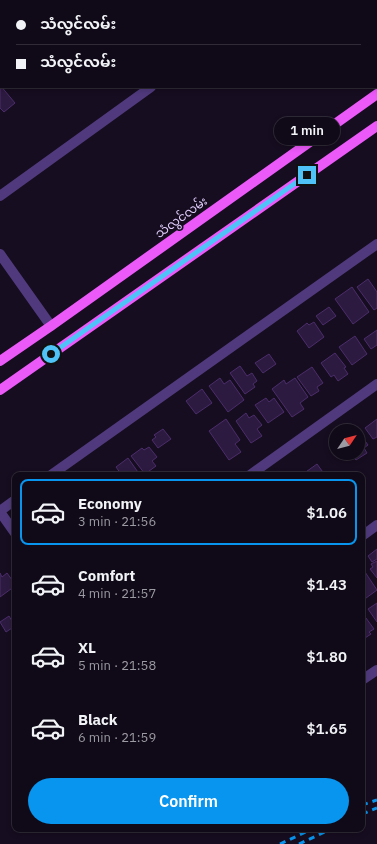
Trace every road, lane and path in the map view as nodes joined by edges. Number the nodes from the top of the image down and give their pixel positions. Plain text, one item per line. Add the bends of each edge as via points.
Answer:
1 (150, 88) edge
2 (377, 94) edge
3 (377, 126) edge
4 (0, 196) edge
5 (377, 244) edge
6 (0, 254) edge
7 (51, 326) junction
8 (0, 361) edge
9 (377, 384) edge
10 (0, 390) edge
11 (55, 472) edge
12 (254, 472) edge
13 (12, 502) edge
14 (0, 512) edge
15 (377, 525) edge
16 (12, 529) edge
17 (365, 534) edge
18 (377, 670) edge
19 (365, 678) edge

1 - 4 street
2 - 7 main road, သံလွင်လမ်း
3 - 10 main road
5 - 11 street
6 - 7 street
7 - 8 main road, သံလွင်လမ်း
9 - 12 street
13 - 14 street
14 - 16 street
15 - 17 street
18 - 19 street

